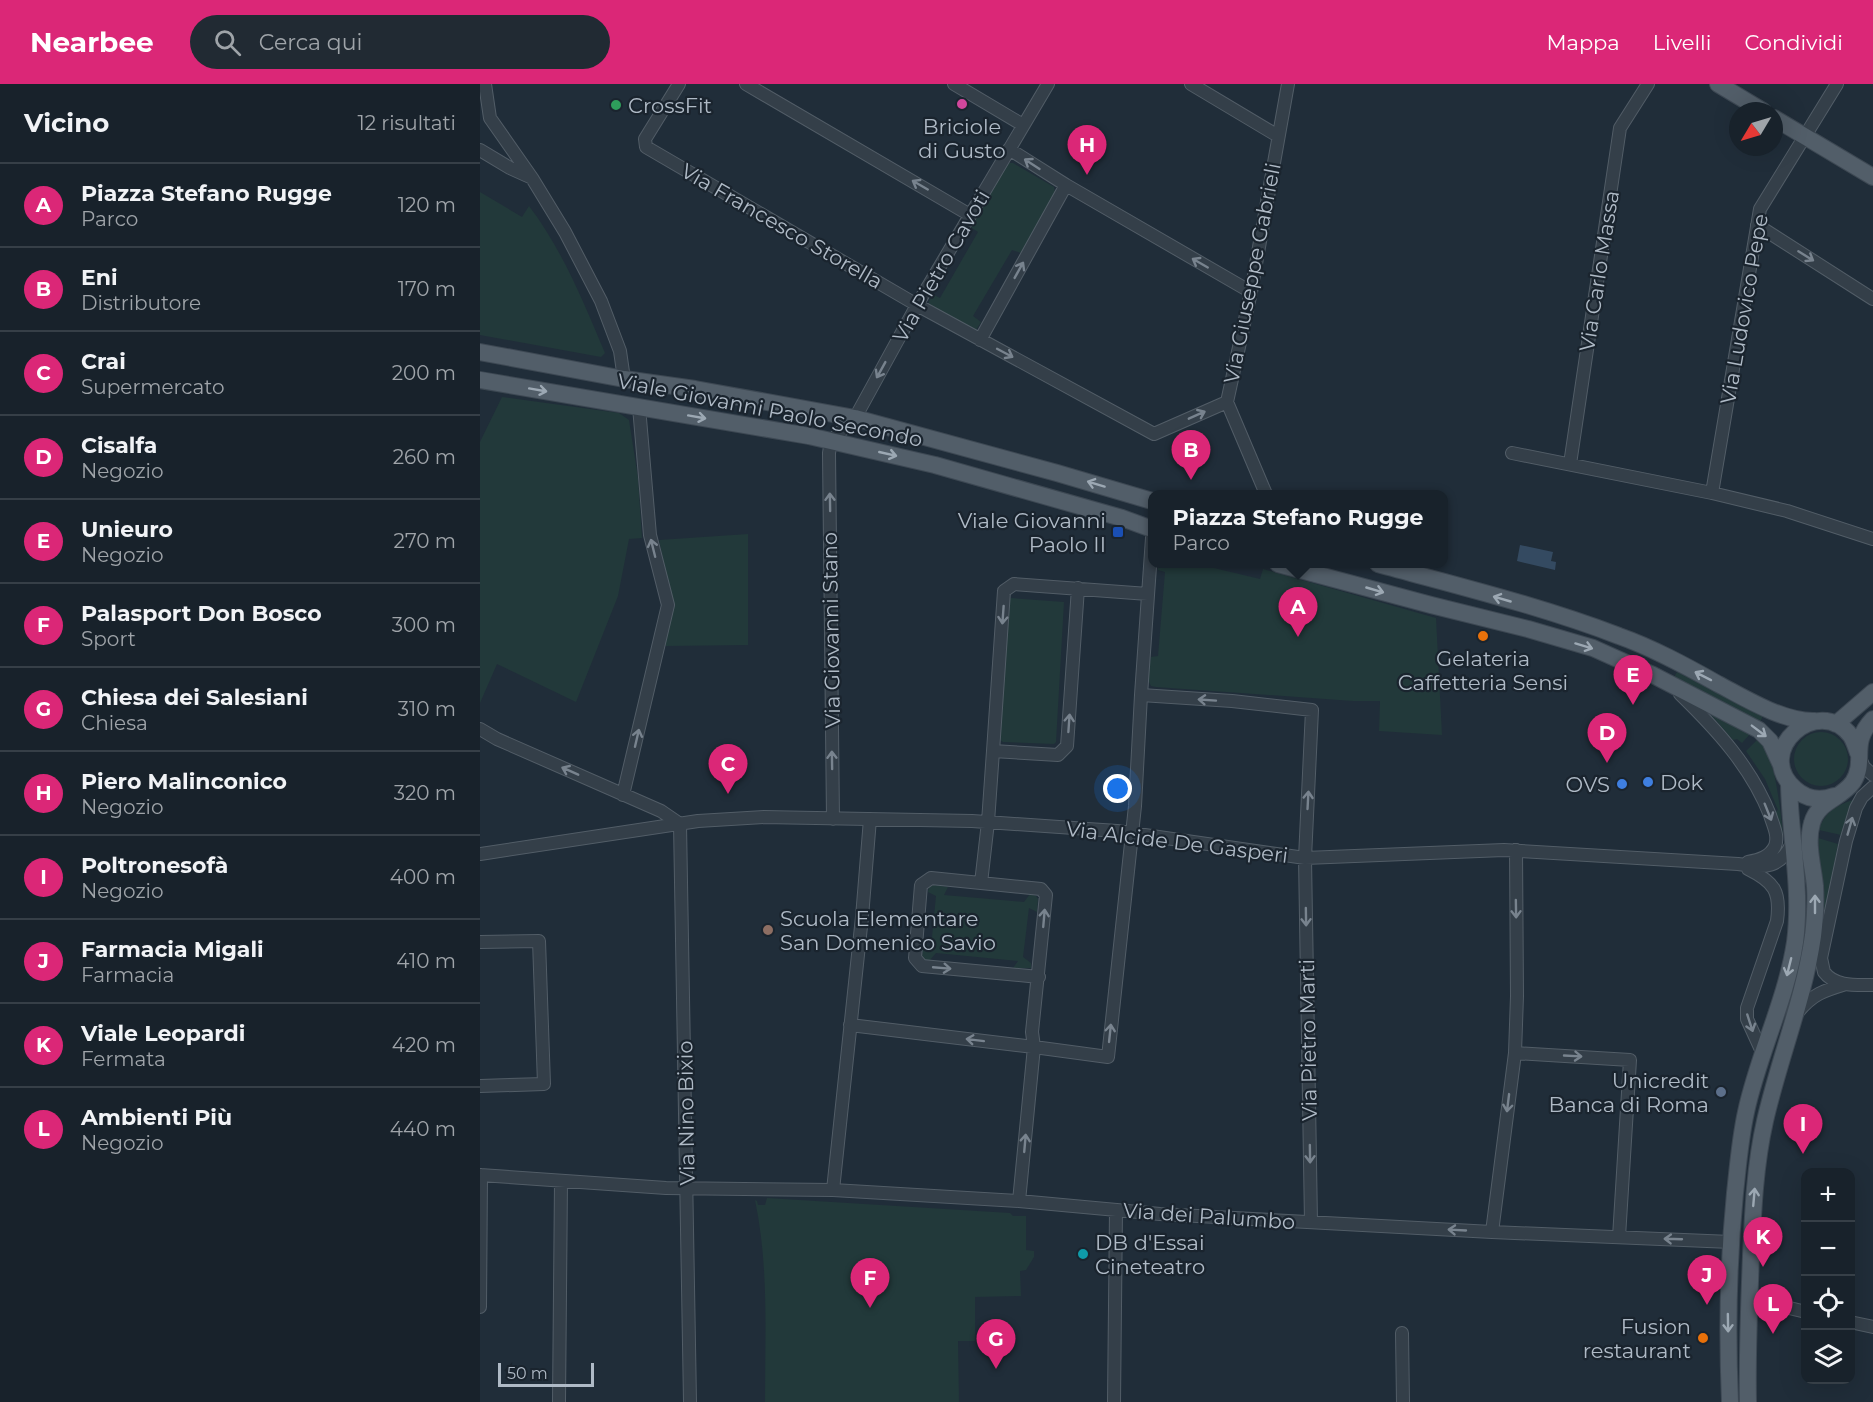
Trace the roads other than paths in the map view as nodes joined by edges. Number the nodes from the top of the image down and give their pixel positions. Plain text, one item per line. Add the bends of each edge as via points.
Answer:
1 (485, 84) edge
2 (679, 84) edge
3 (746, 84) edge
4 (954, 84) edge
5 (1048, 84) edge
6 (1191, 84) edge
7 (1288, 84) edge
8 (1648, 84) edge
9 (1718, 84) edge
10 (1837, 84) edge
11 (1748, 102) edge
12 (1783, 123) edge
13 (1023, 124) junction
14 (1278, 136) junction
15 (1805, 136) junction
16 (1009, 149) junction
17 (480, 150) edge
18 (1873, 177) edge
19 (532, 178) junction
20 (1066, 185) junction
21 (970, 215) junction
22 (1756, 225) junction
23 (1251, 292) junction
24 (1873, 299) edge
25 (917, 305) junction
26 (980, 340) junction
27 (480, 352) edge
28 (624, 379) junction
29 (480, 380) edge
30 (1227, 402) junction
31 (639, 407) junction
32 (855, 418) junction
33 (831, 441) junction
34 (1512, 453) dead end
35 (1570, 464) junction
36 (1264, 490) edge
37 (1712, 493) junction
38 (1148, 500) edge
39 (1148, 528) edge
40 (1873, 538) edge
41 (1150, 568) edge
42 (1293, 568) edge
43 (1392, 568) edge
44 (1078, 588) junction
45 (1148, 594) junction
46 (1528, 606) junction
47 (1521, 627) junction
48 (1670, 684) junction
49 (1873, 692) edge
50 (1141, 694) junction
51 (1873, 719) edge
52 (1815, 721) junction
53 (1836, 724) junction
54 (480, 729) edge
55 (993, 751) junction
56 (1859, 754) junction
57 (1781, 765) junction
58 (1873, 775) edge
59 (1789, 784) junction
60 (1873, 787) edge
61 (623, 795) junction
62 (1839, 795) junction
63 (833, 819) junction
64 (870, 819) junction
65 (988, 822) junction
66 (680, 824) junction
67 (1132, 833) junction
68 (1794, 840) junction
69 (1516, 850) junction
70 (480, 854) edge
71 (1305, 858) junction
72 (1738, 864) junction
73 (981, 883) junction
74 (480, 942) edge
75 (1039, 977) junction
76 (1846, 984) junction
77 (1873, 985) edge
78 (1793, 1018) junction
79 (850, 1025) junction
80 (1034, 1047) junction
81 (1515, 1053) junction
82 (1764, 1054) junction
83 (480, 1086) edge
84 (481, 1175) edge
85 (561, 1181) junction
86 (687, 1188) junction
87 (833, 1190) junction
88 (1019, 1201) junction
89 (1116, 1210) junction
90 (1311, 1222) junction
91 (1492, 1232) junction
92 (1619, 1237) junction
93 (1731, 1242) junction
94 (1748, 1298) junction
95 (480, 1307) edge
96 (1801, 1311) edge
97 (1855, 1323) edge
98 (1873, 1327) edge
99 (1402, 1333) dead end
100 (559, 1402) edge
101 (690, 1402) edge
102 (1114, 1402) edge
103 (1403, 1402) edge
104 (1730, 1402) edge
105 (1748, 1402) edge

1 - 19 street via 490,118
2 - 25 street, Via Francesco Storella via 645,139 646,147
21 -> 3 street
4 - 13 street
5 - 13 street, Via Pietro Cavoti
6 - 14 street
7 - 14 street, Via Giuseppe Gabrieli
8 - 35 street, Via Carlo Massa via 1620,128
9 - 11 main road
10 - 15 street, Via Ludovico Pepe
12 - 15 main road
13 - 16 street, Via Pietro Cavoti
14 - 23 street, Via Giuseppe Gabrieli
15 - 18 main road
15 - 22 street, Via Ludovico Pepe via 1760,208
20 -> 16 street
16 - 21 street, Via Pietro Cavoti
17 - 19 street
19 - 28 street via 601,301 620,351
23 -> 20 street
26 -> 20 street
21 - 25 street, Via Pietro Cavoti
22 -> 24 street
22 - 37 street, Via Ludovico Pepe
23 - 30 street, Via Giuseppe Gabrieli
25 - 26 street, Via Giuseppe Gabrieli
25 -> 32 street, Via Pietro Cavoti
26 -> 30 street, Via Giuseppe Gabrieli via 1154,434
27 - 28 main road, Viale Giovanni Paolo Secondo
28 - 32 main road, Viale Giovanni Paolo Secondo
29 -> 31 main road, Viale Giovanni Paolo Secondo
30 - 36 street
31 -> 33 main road, Viale Giovanni Paolo Secondo
61 -> 31 street via 668,605 650,535
32 - 33 street, Via Pietro Cavoti
38 -> 32 main road, Viale Giovanni Paolo Secondo
33 -> 39 main road, Viale Giovanni Paolo Secondo via 935,465
63 -> 33 street, Via Giovanni Stano
34 - 35 street
35 - 37 street
37 - 40 street
41 - 45 street
42 -> 47 main road
46 -> 43 main road
44 - 45 street
44 -> 55 street via 1014,584 1004,591
55 -> 44 street via 1058,755 1068,746
45 - 50 street
46 - 47 main road
52 -> 46 main road via 1792,718 1760,705 1626,638
47 -> 48 main road via 1593,648
48 -> 57 main road via 1759,730 1770,741
48 -> 72 street via 1736,754 1772,820 1777,837 1770,853 1761,860
49 - 53 main road
50 - 67 street
71 -> 50 street, Via Pietro Marti via 1312,710
51 - 56 main road via 1861,736
52 - 53 main road
52 - 57 main road via 1790,735
53 - 56 main road via 1852,737
61 -> 54 street
55 - 65 street
56 - 58 street via 1864,767
56 - 62 main road via 1854,780
57 - 59 main road
59 - 62 main road via 1815,799
59 - 68 main road
76 -> 60 street via 1827,977 1822,966 1823,949 1856,808
61 - 66 street
78 -> 62 main road via 1806,974 1815,918 1812,824 1819,809
63 - 64 street, Via Alcide De Gasperi
63 - 66 street, Via Alcide De Gasperi via 764,817
64 - 65 street, Via Alcide De Gasperi
64 - 79 street
65 - 67 street, Via Alcide De Gasperi
65 - 73 street
66 - 70 street, Via Alcide De Gasperi
66 - 86 street, Via Nino Bixio
67 - 71 street, Via Alcide De Gasperi
80 -> 67 street via 1108,1057
68 - 72 street, Via Alcide De Gasperi via 1789,850 1768,866
68 -> 82 main road via 1798,895 1795,941
69 - 71 street, Via Alcide De Gasperi
69 - 72 street, Via Alcide De Gasperi
69 -> 81 street
71 -> 90 street, Via Pietro Marti
72 -> 82 street via 1769,881 1779,910 1747,1008 1747,1019
75 -> 73 street via 1046,895 1041,889
73 -> 75 street via 931,878 921,885 915,958 922,966
74 - 83 street via 539,941 544,1084
75 - 80 street via 1032,1032
76 - 77 street
76 - 78 street via 1808,999
94 -> 78 main road via 1754,1193 1765,1123
80 -> 79 street
79 - 87 street
88 -> 80 street
81 -> 91 street
81 -> 92 street via 1630,1060
82 - 93 main road via 1746,1112
84 - 85 street, Via dei Palumbo
84 - 95 street
85 - 86 street, Via dei Palumbo
85 - 100 street
86 - 87 street, Via dei Palumbo
86 - 101 street, Via Nino Bixio
87 - 88 street, Via dei Palumbo
88 - 89 street, Via dei Palumbo
89 - 90 street, Via dei Palumbo
89 - 102 street
91 -> 90 street, Via dei Palumbo
91 - 92 street, Via dei Palumbo
93 -> 92 street, Via dei Palumbo
93 -> 104 main road
94 - 96 street
94 - 105 main road
97 - 98 street
99 - 103 street

